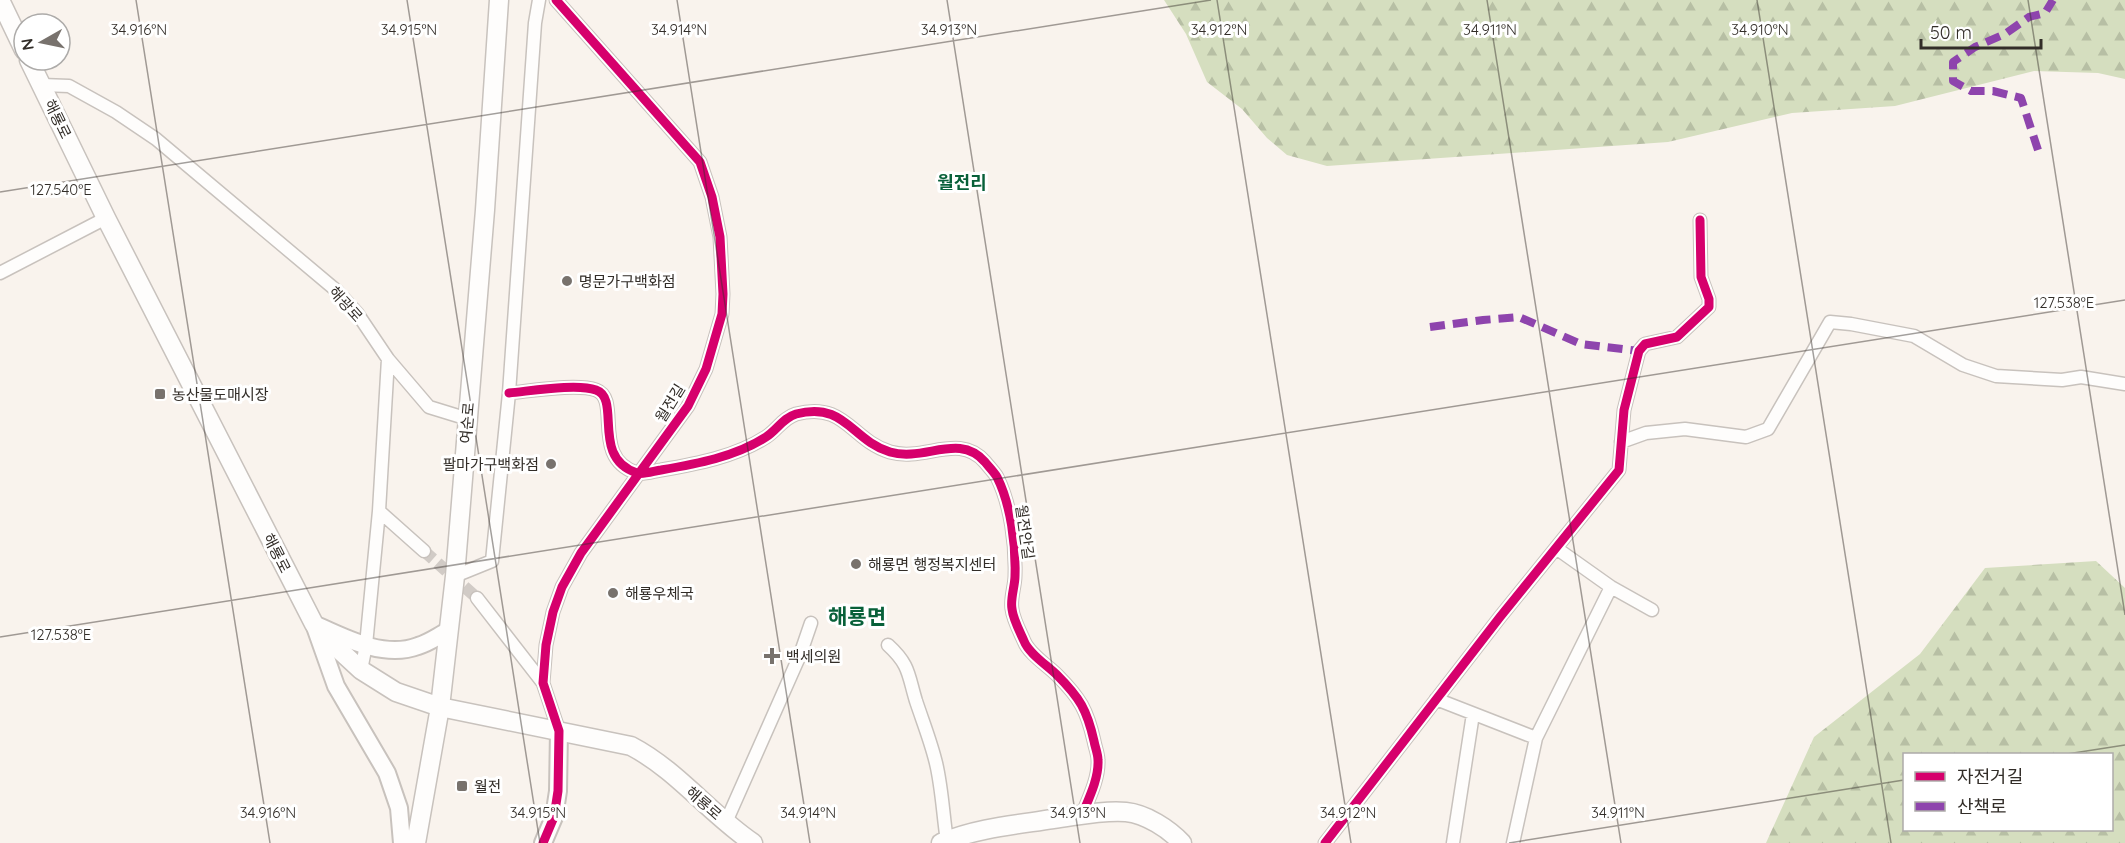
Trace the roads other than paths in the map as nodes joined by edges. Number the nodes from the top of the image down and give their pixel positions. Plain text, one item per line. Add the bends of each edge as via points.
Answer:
1 (0, 0) edge
2 (499, 0) edge
3 (539, 0) edge
4 (556, 0) edge
5 (12, 25) edge
6 (35, 72) edge
7 (42, 85) junction
8 (106, 218) junction
9 (1700, 220) dead end
10 (0, 273) edge
11 (387, 359) junction
12 (2125, 384) edge
13 (509, 393) junction
14 (468, 419) junction
15 (1621, 442) junction
16 (639, 474) junction
17 (379, 511) junction
18 (1556, 548) junction
19 (424, 551) tunnel mouth
20 (454, 576) junction
21 (1611, 587) junction
22 (477, 598) tunnel mouth
23 (1652, 610) dead end
24 (811, 623) dead end
25 (314, 624) junction
26 (447, 630) junction
27 (366, 645) junction
28 (888, 645) dead end
29 (361, 670) junction
30 (543, 683) junction
31 (1436, 699) junction
32 (440, 707) junction
33 (1473, 714) junction
34 (559, 731) junction
35 (1536, 738) junction
36 (1082, 815) junction
37 (726, 822) junction
38 (944, 842) edge
39 (402, 843) edge
40 (416, 843) edge
41 (543, 843) edge
42 (753, 843) edge
43 (1182, 843) edge
44 (1325, 843) edge
45 (1453, 843) edge
46 (1513, 843) edge

1 - 5 main road
2 - 14 main road, 여순로
3 - 13 street
4 - 16 street, 월전길 via 700,162 720,237 722,314 706,369 688,406
6 - 7 main road, 해룡로
7 - 8 main road, 해룡로
7 - 11 street, 해광로 via 69,86 156,139 336,291
8 - 10 street
8 - 25 main road, 해룡로
9 - 15 street via 1701,277 1709,307 1677,337 1645,344 1639,351 1624,410
11 - 14 street, 해광로 via 429,407
11 - 17 street
12 - 15 street via 2081,377 2062,380 1996,376 1963,365 1914,336 1830,322 1768,429 1746,437 1685,429 1646,433
13 - 16 street via 582,387 598,390 607,405 609,444 614,456 621,465
13 - 20 street via 492,561
14 - 20 main road, 여순로
15 - 18 street via 1619,470
16 - 30 street, 월전길 via 581,553 562,587 546,645
16 - 36 street, 월전안길 via 733,453 767,436 784,420 807,412 836,415 865,439 889,452 914,454 955,447 978,454 996,476 1010,511 1015,575 1012,609 1025,644 1073,692 1088,715 1098,761 1093,789
17 - 19 street
17 - 27 street
18 - 21 street
18 - 31 street
20 - 26 main road, 여순로
21 - 23 street
21 - 35 street
22 - 30 street
24 - 37 street, 해룡로
25 - 27 street
25 - 29 main road, 해룡로
25 - 39 street via 336,686 387,773 399,808
26 - 27 street via 407,650
26 - 32 main road, 여순로
27 - 29 street
28 - 38 street via 908,669 929,736
29 - 32 main road, 해룡로 via 396,692
30 - 34 street, 월전길
31 - 33 street
31 - 44 street
32 - 34 main road, 해룡로
32 - 40 main road, 여순로
33 - 35 street
33 - 45 street
34 - 37 main road, 해룡로 via 631,746 652,757
34 - 41 street, 월전길 via 558,791 554,818
35 - 46 street
36 - 38 main road via 980,830
36 - 43 main road via 1127,812 1144,816
37 - 42 main road, 해룡로

